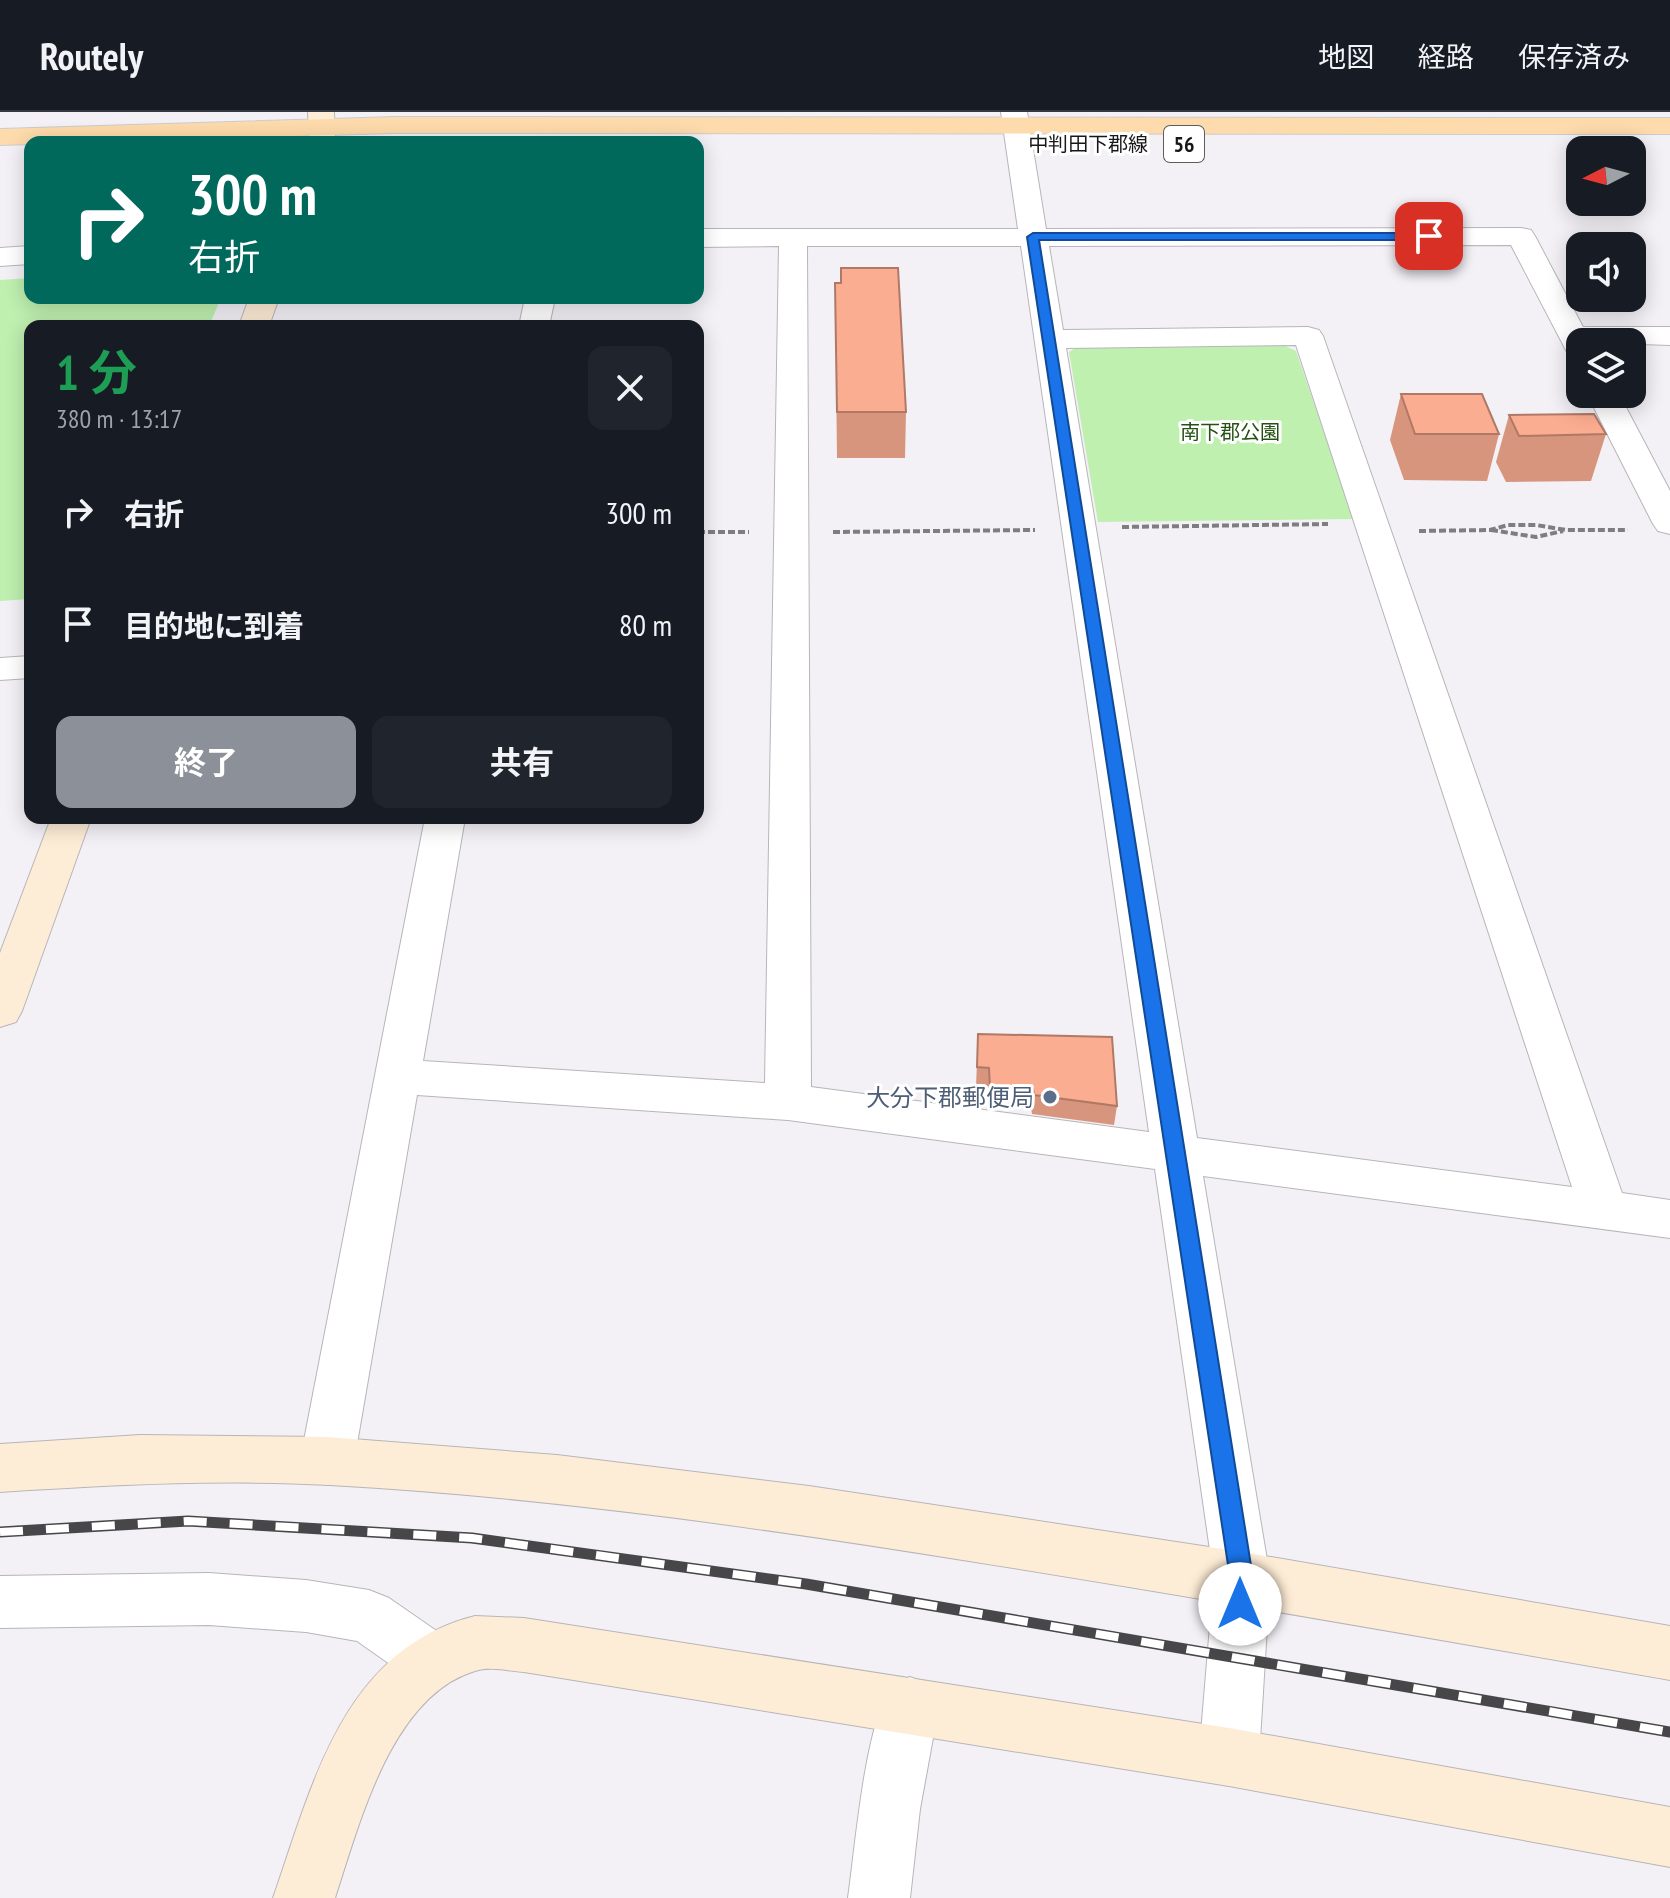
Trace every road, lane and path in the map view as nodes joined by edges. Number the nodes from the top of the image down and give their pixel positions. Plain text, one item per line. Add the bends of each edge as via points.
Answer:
1 (1016, 126) edge
2 (1670, 126) edge
3 (321, 127) edge
4 (24, 136) edge
5 (32, 136) edge
6 (0, 137) edge
7 (1670, 143) edge
8 (704, 144) edge
9 (24, 155) edge
10 (0, 157) edge
11 (1033, 237) junction
12 (704, 238) edge
13 (793, 238) junction
14 (24, 255) edge
15 (0, 257) edge
16 (1568, 328) edge
17 (1670, 336) edge
18 (1646, 338) edge
19 (1049, 339) junction
20 (1610, 408) edge
21 (1342, 524) dead end
22 (1670, 524) edge
23 (1112, 527) dead end
24 (1035, 530) dead end
25 (1490, 530) junction
26 (1566, 530) junction
27 (1630, 530) dead end
28 (1408, 531) dead end
29 (704, 532) edge
30 (758, 532) dead end
31 (823, 532) dead end
32 (24, 667) edge
33 (0, 669) edge
34 (69, 824) edge
35 (444, 824) edge
36 (0, 1011) edge
37 (398, 1077) junction
38 (788, 1102) junction
39 (1176, 1153) junction
40 (1603, 1209) junction
41 (1670, 1219) edge
42 (327, 1461) junction
43 (0, 1468) edge
44 (1242, 1578) junction
45 (0, 1602) edge
46 (1670, 1653) edge
47 (431, 1660) junction
48 (910, 1705) junction
49 (1229, 1757) junction
50 (1670, 1837) edge
51 (304, 1898) edge
52 (879, 1898) edge

1 - 2 main road, 中判田下郡線 / 56
1 - 3 main road, 中判田下郡線 / 56
1 - 7 main road, 中判田下郡線 / 56
1 - 8 main road, 中判田下郡線 / 56
1 - 11 street
3 - 5 main road, 中判田下郡線 / 56
4 - 6 main road, 中判田下郡線 / 56
9 - 10 main road
11 - 13 street
11 - 16 street via 1521,236
11 - 19 street
12 - 13 street
13 - 38 street
14 - 15 street
17 - 18 street
19 - 39 street
19 - 40 street via 1308,336
20 - 22 street
21 - 23 path
24 - 31 path
25 - 26 path via 1508,525
25 - 26 path via 1514,536 1551,536
25 - 28 path
26 - 27 path
29 - 30 path
32 - 33 street
34 - 36 street
35 - 37 street
37 - 38 street
37 - 42 street
38 - 39 street
39 - 40 street
39 - 44 street
40 - 41 street
42 - 43 street via 140,1459
42 - 44 street via 557,1479 793,1509
44 - 46 street
44 - 49 street
45 - 47 street via 209,1599 306,1606 369,1617
47 - 48 street via 472,1644 524,1645
47 - 51 street via 395,1690 356,1751
48 - 49 street
48 - 52 street
49 - 50 street

